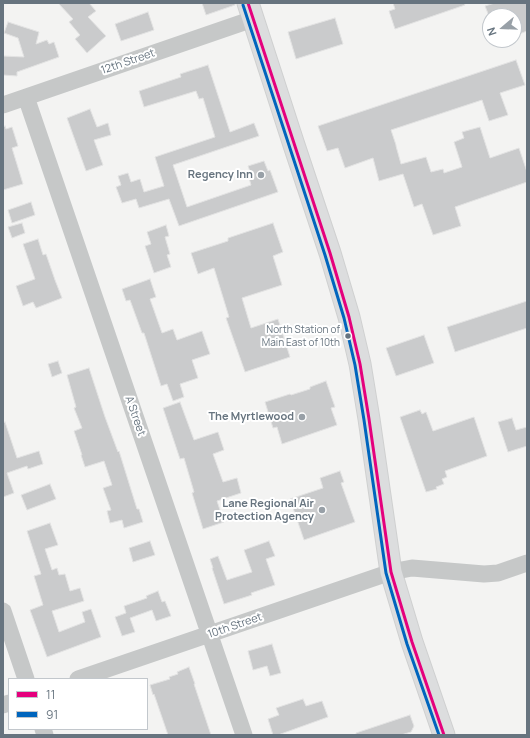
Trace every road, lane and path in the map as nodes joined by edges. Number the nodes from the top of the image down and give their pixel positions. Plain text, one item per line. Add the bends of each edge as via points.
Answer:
1 (251, 11) edge
2 (26, 97) junction
3 (3, 105) edge
4 (527, 563) edge
5 (392, 572) junction
6 (3, 611) edge
7 (209, 634) junction
8 (26, 678) edge
9 (81, 678) edge
10 (244, 735) edge
11 (444, 735) edge

1 - 2 street, 12th Street
1 - 5 main road via 349,317 360,364
2 - 3 street, 12th Street
2 - 7 street, A Street
4 - 5 street, 10th Street via 498,573 484,574 412,568
5 - 7 street, 10th Street
5 - 11 main road via 412,642
6 - 8 street
7 - 9 street, 10th Street
7 - 10 street, A Street

